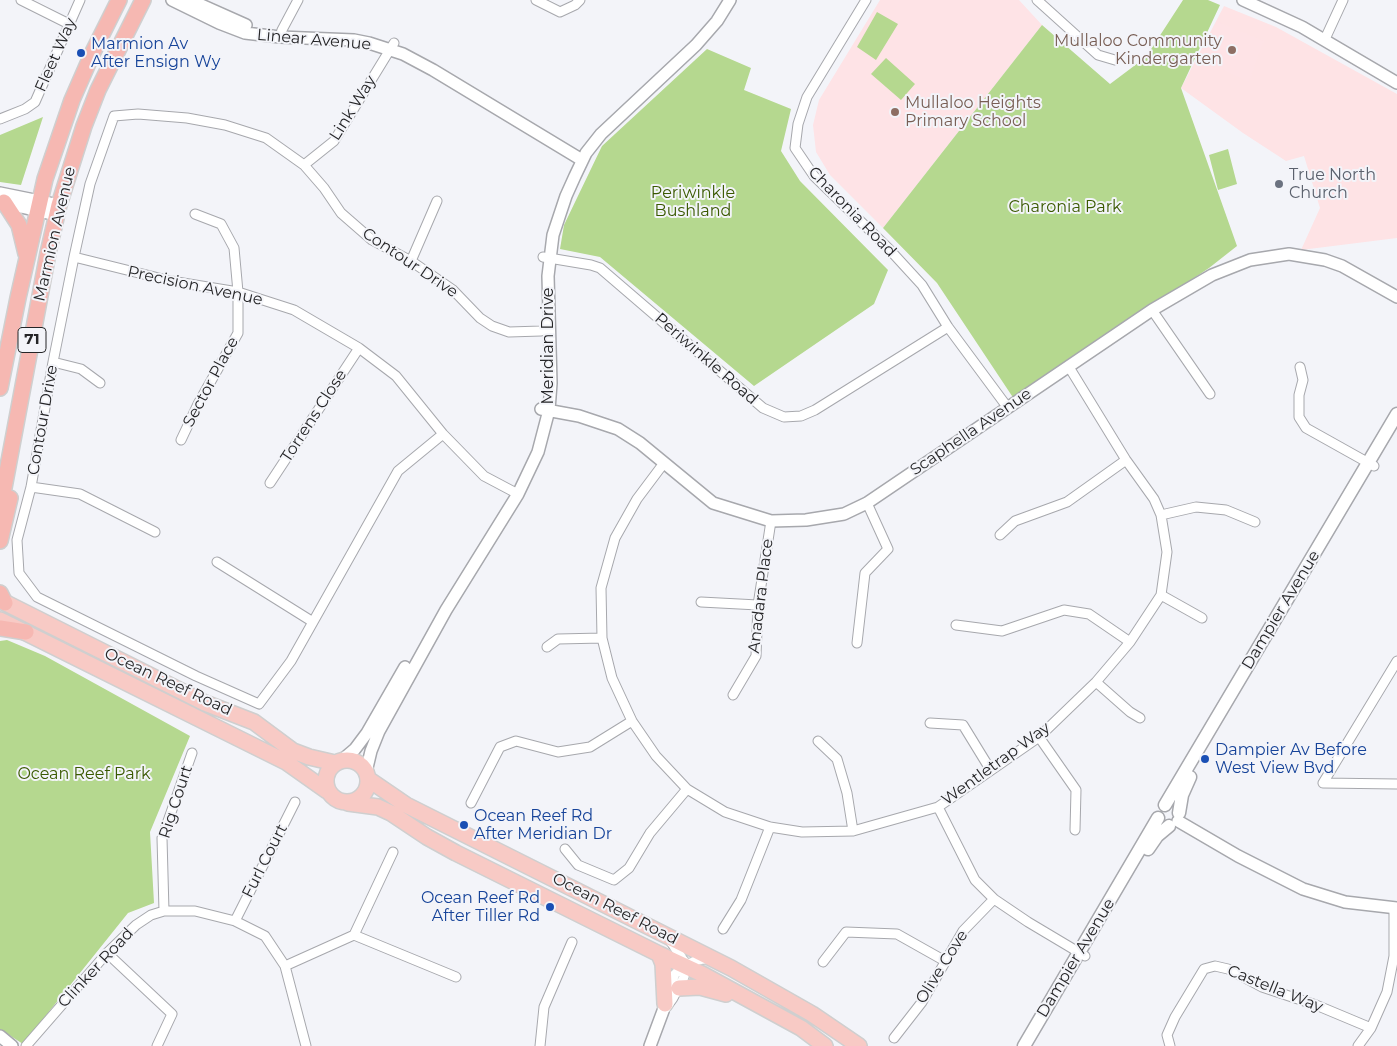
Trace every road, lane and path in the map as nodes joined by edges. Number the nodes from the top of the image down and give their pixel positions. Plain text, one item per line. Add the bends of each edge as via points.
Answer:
1 (21, 0) edge
2 (80, 0) edge
3 (119, 0) edge
4 (143, 0) edge
5 (172, 0) edge
6 (190, 0) edge
7 (298, 0) edge
8 (536, 0) edge
9 (580, 0) edge
10 (722, 0) edge
11 (730, 0) edge
12 (866, 0) edge
13 (1037, 0) edge
14 (1243, 0) edge
15 (1262, 0) edge
16 (1343, 0) edge
17 (69, 24) junction
18 (281, 34) junction
19 (1327, 36) junction
20 (392, 46) junction
21 (1115, 60) dead end
22 (1397, 74) edge
23 (1397, 82) edge
24 (0, 119) edge
25 (582, 155) junction
26 (304, 165) junction
27 (1, 199) edge
28 (437, 201) dead end
29 (39, 205) junction
30 (58, 210) junction
31 (195, 214) dead end
32 (74, 257) junction
33 (27, 258) junction
34 (546, 258) junction
35 (412, 261) junction
36 (238, 292) junction
37 (1397, 297) edge
38 (1152, 310) junction
39 (948, 327) junction
40 (545, 330) junction
41 (359, 348) junction
42 (53, 362) junction
43 (1068, 367) junction
44 (1300, 367) dead end
45 (100, 383) dead end
46 (0, 388) edge
47 (1210, 394) dead end
48 (1008, 408) junction
49 (545, 410) junction
50 (1397, 414) edge
51 (1397, 428) edge
52 (443, 434) junction
53 (181, 440) dead end
54 (1126, 460) junction
55 (664, 463) junction
56 (9, 464) junction
57 (1371, 464) junction
58 (270, 483) dead end
59 (31, 487) junction
60 (515, 492) junction
61 (867, 503) junction
62 (0, 509) edge
63 (1161, 515) junction
64 (771, 521) junction
65 (1255, 522) dead end
66 (155, 532) dead end
67 (1000, 535) dead end
68 (0, 541) edge
69 (217, 562) dead end
70 (1161, 595) junction
71 (2, 598) edge
72 (701, 602) dead end
73 (758, 606) junction
74 (1202, 618) dead end
75 (0, 620) edge
76 (312, 622) junction
77 (956, 625) dead end
78 (0, 628) edge
79 (26, 632) junction
80 (602, 638) junction
81 (1130, 642) junction
82 (857, 644) dead end
83 (547, 646) dead end
84 (1397, 662) edge
85 (1096, 682) junction
86 (732, 695) dead end
87 (1140, 718) dead end
88 (632, 720) junction
89 (930, 723) dead end
90 (1039, 737) junction
91 (818, 741) dead end
92 (192, 753) dead end
93 (339, 762) junction
94 (990, 769) junction
95 (367, 775) junction
96 (1397, 784) edge
97 (687, 789) junction
98 (327, 791) junction
99 (296, 802) dead end
100 (348, 803) junction
101 (471, 803) dead end
102 (1165, 805) junction
103 (938, 807) junction
104 (1158, 818) junction
105 (1175, 820) junction
106 (770, 827) junction
107 (1074, 830) dead end
108 (853, 831) junction
109 (566, 849) dead end
110 (393, 852) dead end
111 (994, 899) junction
112 (1396, 908) edge
113 (164, 911) junction
114 (234, 921) junction
115 (723, 929) dead end
116 (664, 934) junction
117 (354, 935) junction
118 (572, 942) dead end
119 (107, 954) junction
120 (659, 954) junction
121 (1082, 954) junction
122 (710, 958) junction
123 (945, 961) junction
124 (823, 962) dead end
125 (285, 966) junction
126 (684, 966) junction
127 (456, 977) dead end
128 (679, 988) junction
129 (750, 1000) junction
130 (664, 1007) junction
131 (1371, 1028) junction
132 (0, 1036) edge
133 (894, 1038) dead end
134 (12, 1046) edge
135 (26, 1046) edge
136 (157, 1046) edge
137 (306, 1046) edge
138 (540, 1046) edge
139 (650, 1046) edge
140 (825, 1046) edge
141 (859, 1046) edge
142 (1024, 1046) edge
143 (1032, 1046) edge
144 (1170, 1046) edge
145 (1358, 1046) edge

1 - 17 street
2 - 17 street, Fleet Way
3 - 29 highway, Marmion Avenue / 71 via 72,100
4 - 30 highway, Marmion Avenue / 71 via 98,90
5 - 18 street, Linear Avenue via 239,31 258,36
6 - 18 street, Linear Avenue via 248,26
7 - 18 street
8 - 9 street via 560,12
10 - 25 street, Meridian Drive via 681,51 611,113 587,140
11 - 25 street, Meridian Drive via 696,46 611,123
12 - 39 street, Charonia Road via 807,97 798,124 795,148 814,176 922,284
13 - 21 street via 1098,55
14 - 19 street
15 - 19 street
16 - 19 street
17 - 24 street, Fleet Way via 35,102
18 - 20 street, Linear Avenue
19 - 22 street
19 - 23 street
20 - 25 street, Linear Avenue
20 - 26 street, Link Way via 334,141
25 - 34 street, Meridian Drive
26 - 32 street, Contour Drive via 266,138 225,125 138,114 114,116 90,184
26 - 35 street, Contour Drive via 341,213 372,240
27 - 29 street
27 - 33 highway via 18,225
28 - 35 street
29 - 30 street
29 - 33 highway, Marmion Avenue / 71
30 - 56 highway, Marmion Avenue / 71
31 - 36 street, Sector Place via 221,224 234,248
32 - 36 street, Precision Avenue via 171,281
32 - 42 street, Contour Drive
33 - 46 highway, Marmion Avenue / 71
34 - 39 street, Periwinkle Road via 600,268 762,408 784,417 802,416 815,410
34 - 40 street, Meridian Drive
35 - 40 street, Contour Drive via 453,290 492,326 509,332
36 - 41 street, Precision Avenue via 294,310
36 - 53 street, Sector Place via 238,333
37 - 38 street, Scaphella Avenue via 1342,266 1289,254 1250,260 1212,274
38 - 43 street, Scaphella Avenue
38 - 47 street
39 - 48 street, Charonia Road
40 - 49 street, Meridian Drive
41 - 52 street, Precision Avenue via 396,376
41 - 58 street, Torrens Close
42 - 45 street via 81,369
42 - 59 street, Contour Drive
43 - 48 street, Scaphella Avenue
43 - 54 street, Wentletrap Way
44 - 57 street via 1299,417 1306,428
48 - 61 street, Scaphella Avenue
49 - 55 street, Scaphella Avenue via 579,416 618,429
49 - 60 street, Meridian Drive
50 - 57 main road, Dampier Avenue
51 - 57 main road, Dampier Avenue
52 - 60 street, Precision Avenue via 484,476
52 - 76 street, Contour Drive via 398,471
54 - 63 street, Wentletrap Way via 1154,499
54 - 67 street via 1066,502 1015,521
55 - 64 street, Scaphella Avenue via 713,503
55 - 80 street, Wentletrap Way via 637,499 615,538 601,588
56 - 62 highway, Marmion Avenue / 71
56 - 68 highway via 12,489
57 - 102 main road, Dampier Avenue
57 - 105 main road, Dampier Avenue via 1186,784
59 - 66 street via 80,494
59 - 76 street, Contour Drive via 17,540 19,573 37,597 196,676 259,704 291,661
60 - 93 street, Meridian Drive via 452,587 367,734 356,749
60 - 95 street, Meridian Drive via 375,741
61 - 64 street, Scaphella Avenue via 844,514
61 - 82 street via 888,548 865,573
63 - 65 street via 1196,507 1226,510
63 - 70 street, Wentletrap Way via 1167,552
64 - 73 street, Anadara Place
69 - 76 street
70 - 74 street
70 - 81 street, Wentletrap Way
71 - 93 main road, Ocean Reef Road via 205,703 254,722 293,751
72 - 73 street
73 - 86 street, Anadara Place via 756,656
75 - 79 main road, Ocean Reef Road
77 - 81 street via 1002,631 1064,610 1089,614
78 - 79 highway
79 - 98 main road, Ocean Reef Road via 286,762
80 - 83 street via 558,639
80 - 88 street, Wentletrap Way via 612,678
81 - 85 street, Wentletrap Way
84 - 96 street via 1323,783
85 - 87 street
85 - 90 street, Wentletrap Way
88 - 97 street, Wentletrap Way via 656,756
88 - 101 street via 590,748 558,752 516,742 500,747
89 - 94 street via 963,725
90 - 94 street, Wentletrap Way
90 - 107 street via 1076,790
91 - 108 street via 837,759
92 - 113 street, Rig Court via 162,838
93 - 95 main road via 356,762
93 - 98 main road via 330,767 325,778
94 - 103 street, Wentletrap Way
95 - 100 main road via 368,786 361,798
95 - 116 main road, Ocean Reef Road via 406,805
97 - 106 street, Wentletrap Way via 725,812
97 - 109 street via 650,833 629,868 614,880 578,865
98 - 100 main road via 336,800
99 - 114 street, Furl Court
100 - 120 main road, Ocean Reef Road via 378,807 392,813 437,843
102 - 104 main road via 1159,810
102 - 105 main road via 1173,805
103 - 108 street, Wentletrap Way
103 - 111 street via 975,880
104 - 105 main road via 1163,824
104 - 121 main road, Dampier Avenue
105 - 112 street via 1303,889 1346,902
105 - 121 main road, Dampier Avenue via 1150,845
106 - 108 street, Wentletrap Way via 802,832
106 - 115 street via 742,900
110 - 117 street
111 - 121 street
111 - 123 street, Olive Cove via 963,931
112 - 131 street via 1394,956 1387,992
113 - 114 street, Clinker Road via 195,911
113 - 119 street, Clinker Road via 136,925
114 - 125 street, Clinker Road via 265,936
116 - 122 main road, Ocean Reef Road
116 - 126 street via 684,961
117 - 125 street
117 - 127 street
118 - 138 street via 544,1007
119 - 135 street, Clinker Road
119 - 136 street via 172,1014
120 - 126 main road, Ocean Reef Road
120 - 130 main road via 663,964
121 - 142 main road, Dampier Avenue
121 - 143 main road, Dampier Avenue
122 - 126 street
122 - 141 main road, Ocean Reef Road via 789,1000
123 - 124 street via 897,934 846,932
123 - 133 street, Olive Cove via 922,1002
125 - 137 street, Clinker Road
126 - 128 street
126 - 129 main road, Ocean Reef Road
126 - 130 street via 675,974
128 - 129 main road via 700,987
128 - 130 street
129 - 140 main road, Ocean Reef Road via 801,1028
130 - 139 street
131 - 144 street, Castella Way via 1215,966 1204,969 1175,1017 1167,1034
131 - 145 street
132 - 134 street

